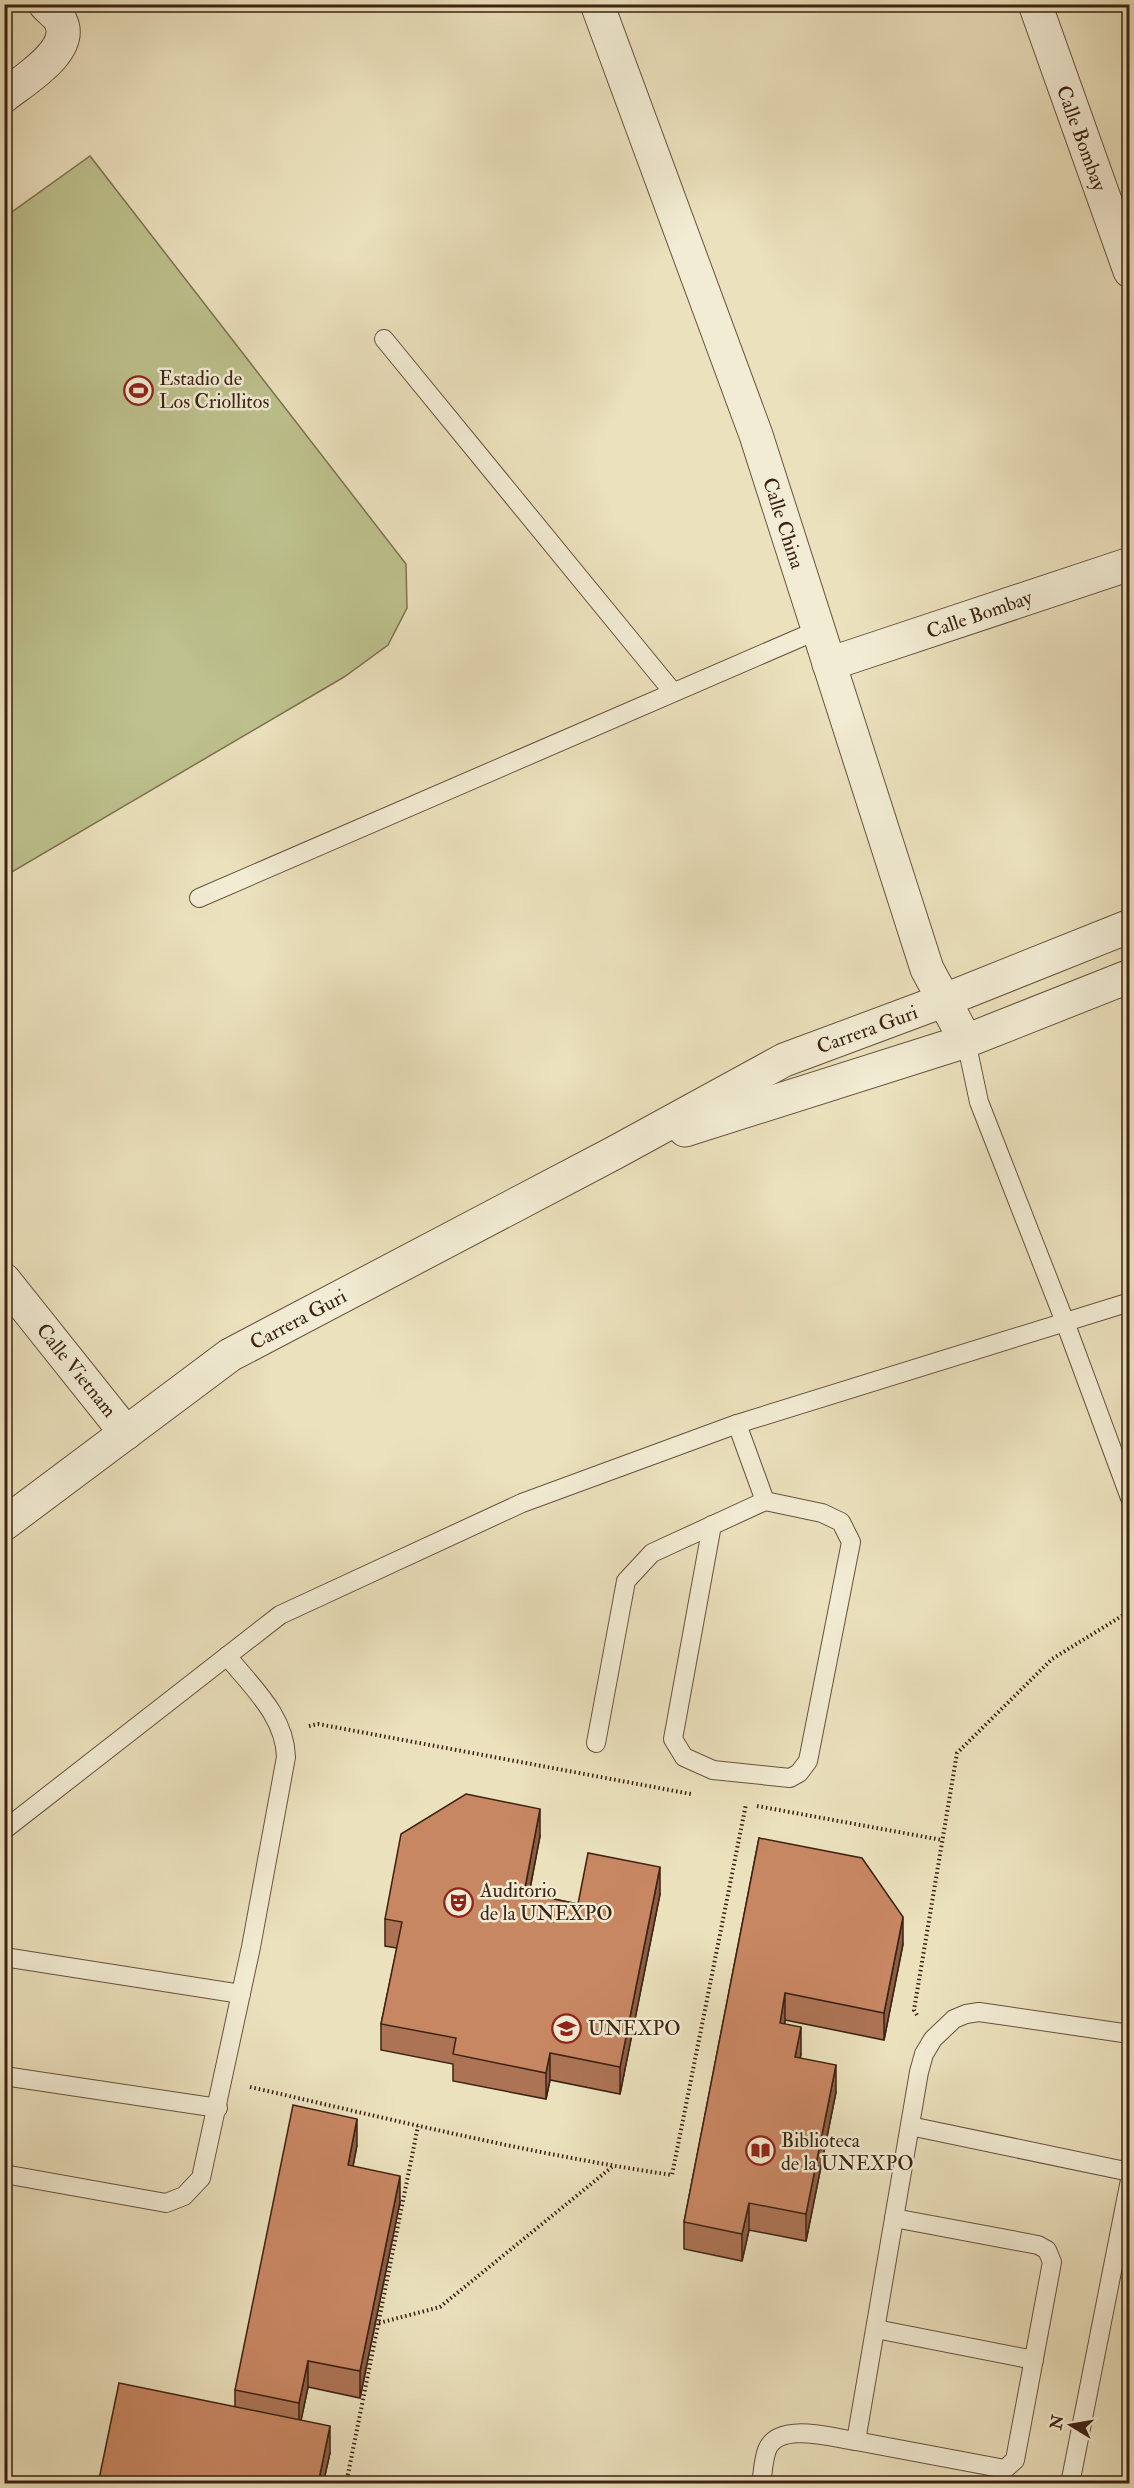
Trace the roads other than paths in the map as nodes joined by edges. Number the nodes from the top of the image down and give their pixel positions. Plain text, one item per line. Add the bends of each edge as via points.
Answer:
1 (45, 4) edge
2 (597, 4) edge
3 (1035, 4) edge
4 (4, 96) edge
5 (1130, 271) edge
6 (384, 339) dead end
7 (1130, 564) edge
8 (818, 630) junction
9 (829, 664) junction
10 (673, 692) junction
11 (199, 898) dead end
12 (1130, 926) edge
13 (1130, 976) edge
14 (945, 1000) junction
15 (966, 1041) junction
16 (615, 1153) junction
17 (4, 1280) edge
18 (1130, 1302) edge
19 (1065, 1322) junction
20 (736, 1424) junction
21 (126, 1433) junction
22 (1130, 1498) edge
23 (765, 1501) junction
24 (4, 1524) edge
25 (712, 1525) junction
26 (227, 1656) junction
27 (596, 1743) dead end
28 (4, 1830) edge
29 (4, 1957) edge
30 (242, 1994) junction
31 (1130, 2034) edge
32 (4, 2076) edge
33 (218, 2108) junction
34 (910, 2126) junction
35 (1130, 2172) edge
36 (4, 2174) edge
37 (1130, 2180) edge
38 (894, 2218) junction
39 (876, 2329) junction
40 (1034, 2360) junction
41 (856, 2441) junction
42 (761, 2484) edge
43 (1070, 2484) edge

1 - 4 street via 61,21 65,39 58,52
2 - 8 street, Calle China via 756,435
3 - 5 street, Calle Bombay
6 - 10 lane
7 - 9 street, Calle Bombay
8 - 9 street, Calle China
8 - 10 lane
9 - 14 street, Calle China via 927,969
10 - 11 lane
12 - 14 street, Carrera Guri
13 - 15 street, Carrera Guri
14 - 15 street, Calle China
14 - 16 street, Carrera Guri via 784,1060
15 - 16 street, Carrera Guri
15 - 19 lane via 979,1102
16 - 21 street, Carrera Guri via 230,1355
17 - 21 street, Calle Vietnam
18 - 19 lane
19 - 20 lane
19 - 22 lane
20 - 23 lane
20 - 26 lane via 522,1503 280,1615
21 - 24 street, Carrera Guri
23 - 25 lane
23 - 25 lane via 822,1513 841,1522 851,1542 808,1761 790,1778 713,1770 684,1757 673,1739
25 - 27 lane via 652,1553 626,1581
26 - 28 lane
26 - 30 lane via 277,1718 286,1744 285,1770
29 - 30 lane
30 - 33 lane
31 - 34 lane via 979,2012 954,2019 924,2054
32 - 33 lane
33 - 36 lane via 201,2178 176,2201 166,2203
34 - 35 lane
34 - 38 lane
37 - 43 lane
38 - 39 lane
38 - 40 lane via 1038,2245 1047,2250 1052,2262
39 - 40 lane
39 - 41 lane
40 - 41 lane via 1015,2460 1005,2469
41 - 42 lane via 796,2432 784,2435 767,2449

